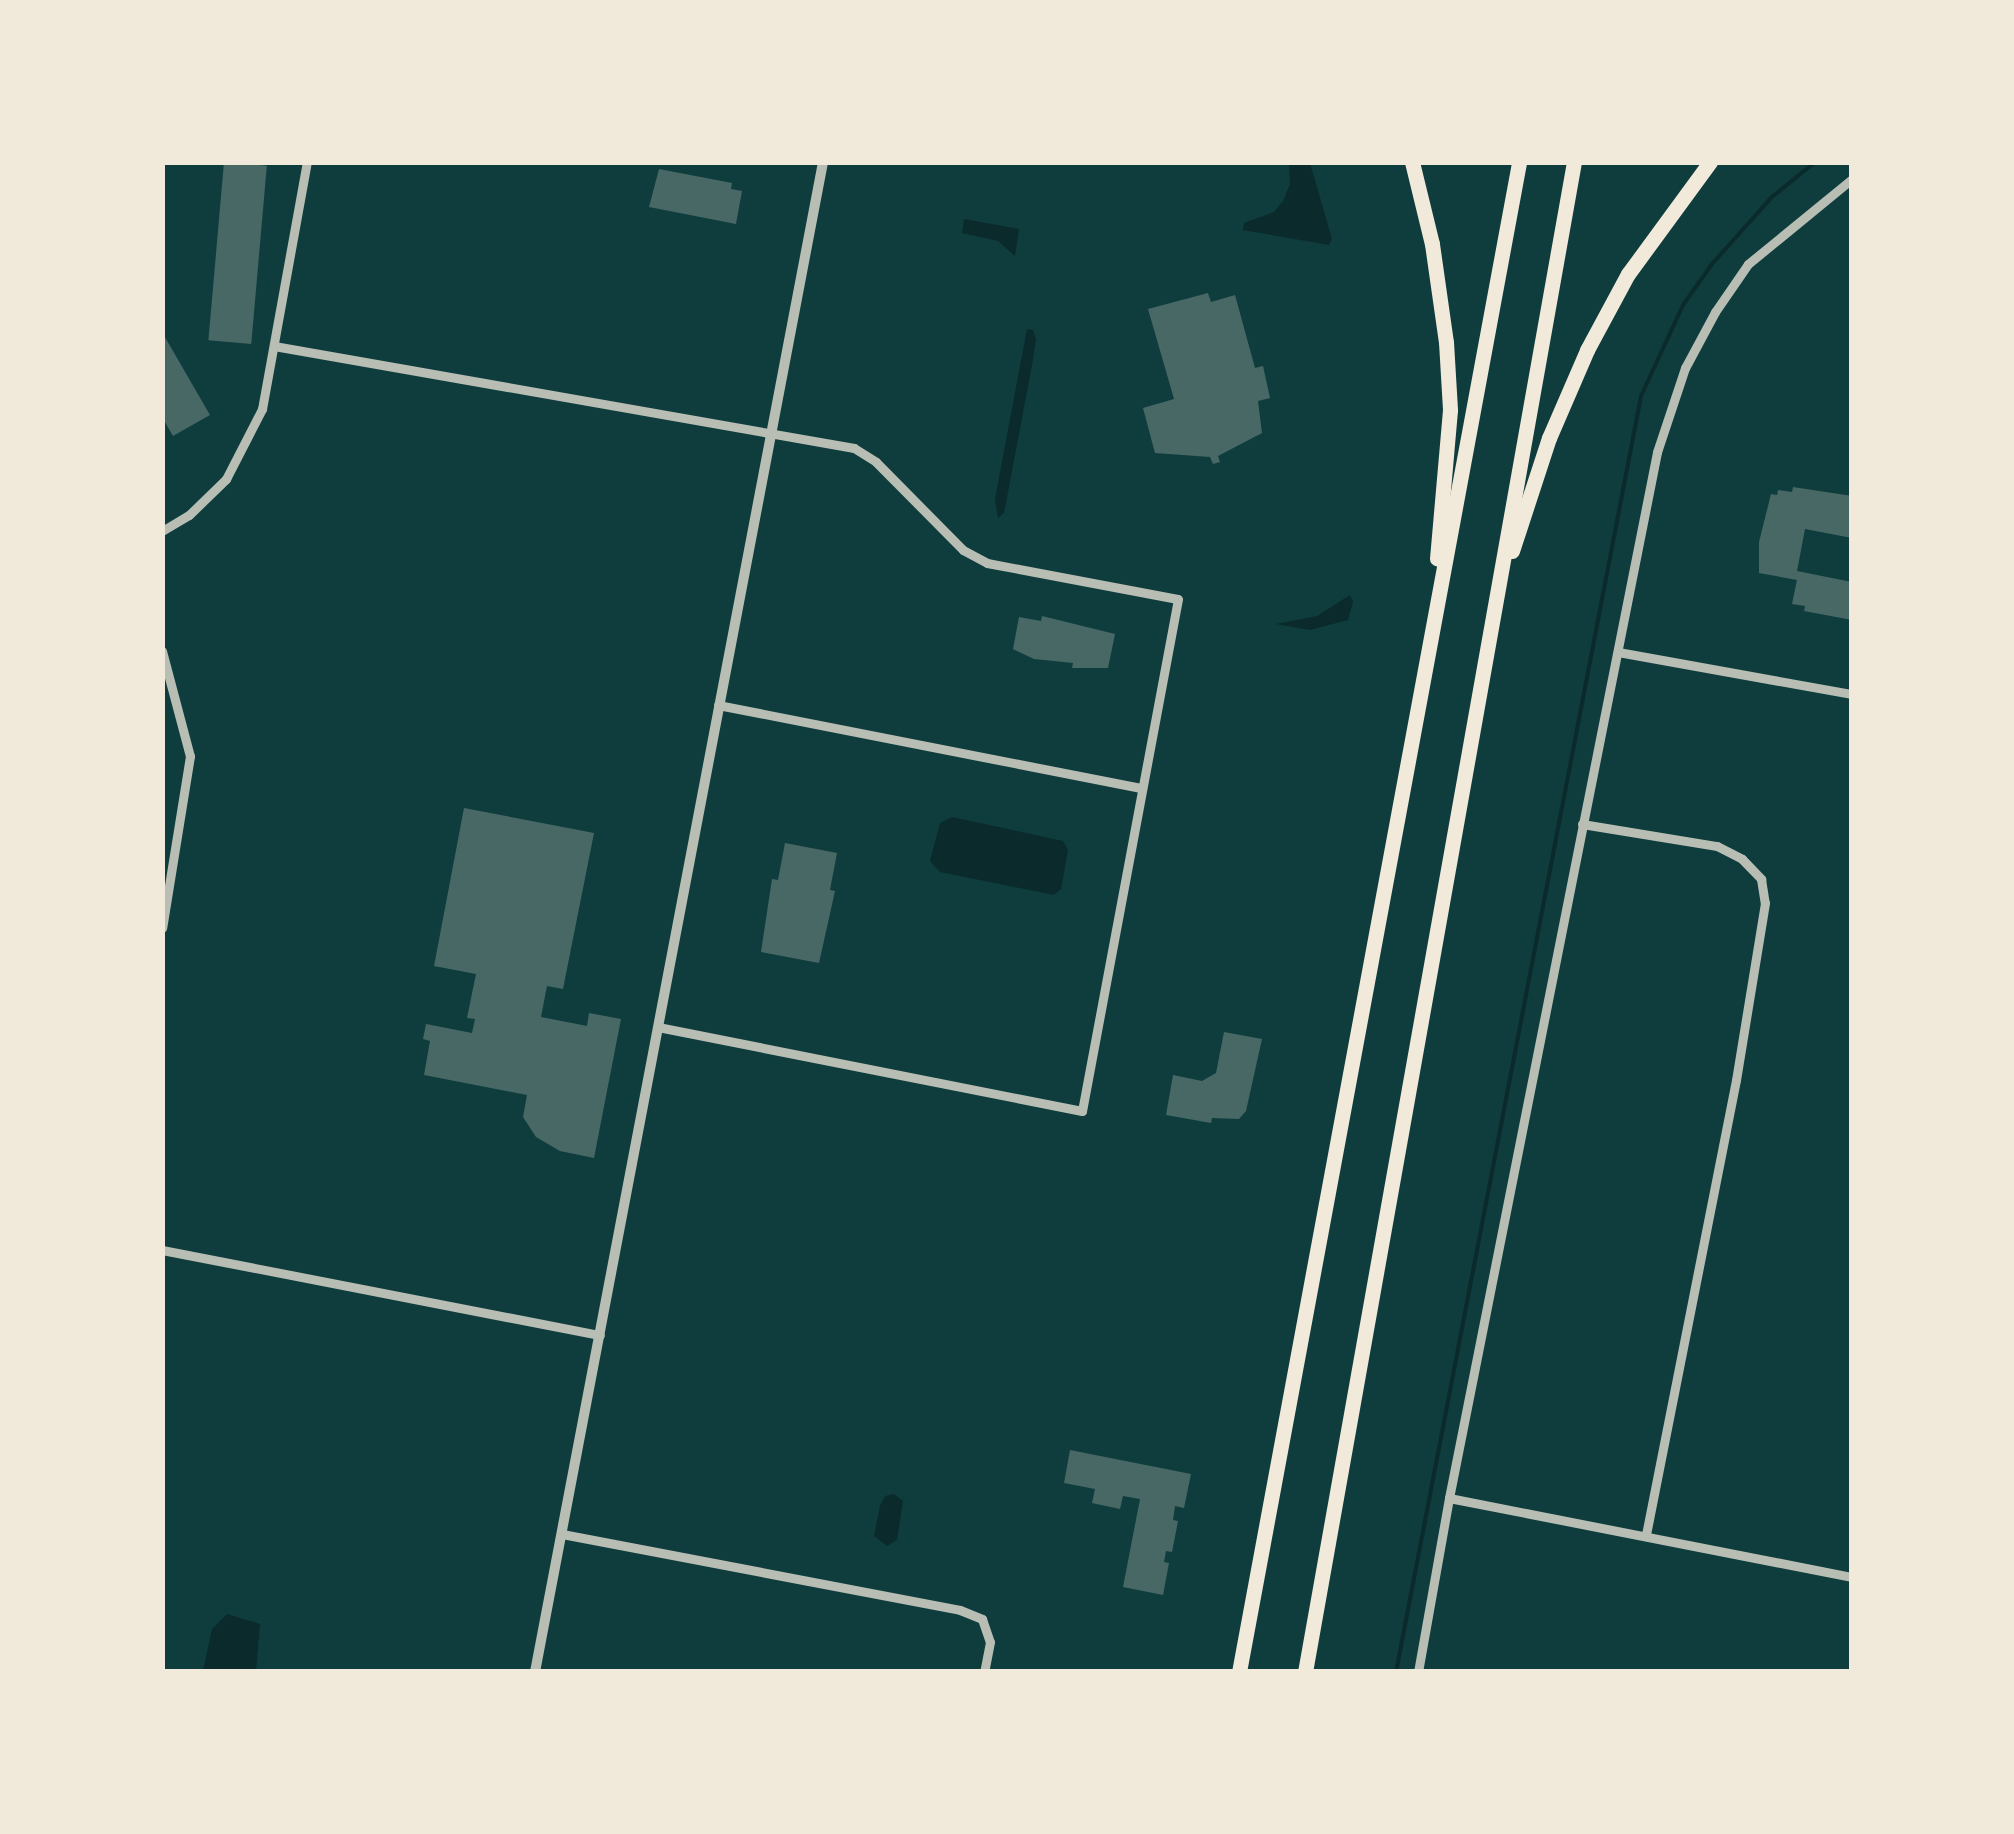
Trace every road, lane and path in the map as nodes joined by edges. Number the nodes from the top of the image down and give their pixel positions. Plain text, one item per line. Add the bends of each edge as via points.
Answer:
1 (307, 162) edge
2 (823, 162) edge
3 (1412, 162) edge
4 (1519, 162) edge
5 (1574, 162) edge
6 (1710, 162) edge
7 (1852, 179) edge
8 (274, 346) junction
9 (772, 433) junction
10 (162, 531) edge
11 (1500, 578) junction
12 (162, 651) edge
13 (1618, 652) junction
14 (1425, 671) junction
15 (1852, 694) edge
16 (718, 705) junction
17 (1141, 788) junction
18 (1582, 824) junction
19 (162, 928) edge
20 (659, 1027) junction
21 (162, 1250) edge
22 (600, 1336) junction
23 (1448, 1498) junction
24 (562, 1534) junction
25 (1646, 1536) junction
26 (1852, 1577) edge
27 (535, 1672) edge
28 (984, 1672) edge
29 (1239, 1672) edge
30 (1305, 1672) edge
31 (1418, 1672) edge

1 - 8 street
2 - 9 street
3 - 14 highway via 1432,244 1450,410
4 - 14 highway
5 - 11 highway
6 - 11 highway via 1628,274 1588,350
7 - 13 street via 1748,264 1685,368 1657,452
8 - 9 street
8 - 10 street via 262,408 226,479
9 - 16 street
9 - 17 street via 854,448 963,550 988,563 1178,599
11 - 30 highway
12 - 19 street via 190,756
13 - 15 street
13 - 18 street
14 - 29 highway
16 - 17 street
16 - 20 street
17 - 20 street via 1082,1111
18 - 23 street
18 - 25 street via 1717,846 1760,879 1763,930
20 - 22 street
21 - 22 street
22 - 24 street
23 - 25 street
23 - 31 street
24 - 27 street
24 - 28 street via 960,1610 982,1620 990,1642
25 - 26 street

